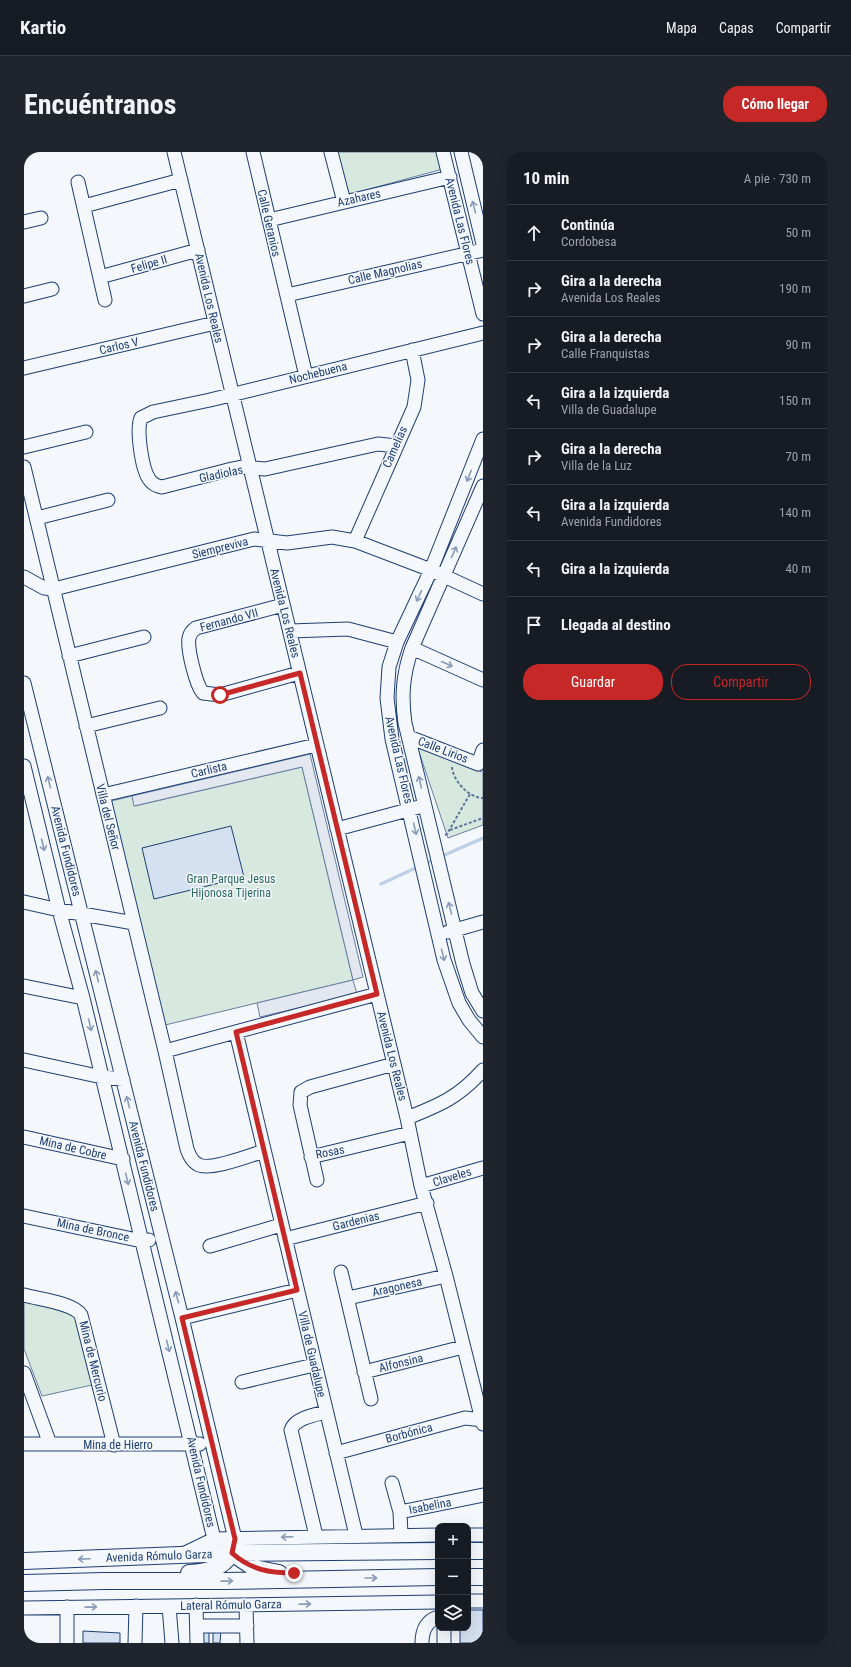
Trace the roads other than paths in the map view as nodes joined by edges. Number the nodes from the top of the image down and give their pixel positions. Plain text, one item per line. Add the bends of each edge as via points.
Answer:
1 (174, 152) edge
2 (252, 152) edge
3 (331, 152) edge
4 (443, 152) edge
5 (461, 152) edge
6 (450, 177) junction
7 (181, 180) junction
8 (78, 182) dead end
9 (344, 202) junction
10 (84, 206) junction
11 (41, 218) dead end
12 (269, 220) junction
13 (24, 222) edge
14 (483, 244) edge
15 (198, 250) junction
16 (483, 250) edge
17 (468, 253) junction
18 (100, 277) junction
19 (52, 289) dead end
20 (286, 295) junction
21 (24, 296) edge
22 (105, 300) dead end
23 (483, 314) edge
24 (215, 323) junction
25 (483, 333) edge
26 (412, 350) junction
27 (24, 368) edge
28 (306, 376) junction
29 (233, 394) junction
30 (153, 412) joint
31 (86, 432) dead end
32 (483, 440) edge
33 (396, 446) junction
34 (24, 447) edge
35 (24, 467) edge
36 (251, 468) junction
37 (483, 486) edge
38 (108, 500) dead end
39 (479, 506) edge
40 (37, 518) junction
41 (268, 541) junction
42 (355, 542) junction
43 (431, 570) junction
44 (443, 576) junction
45 (24, 577) edge
46 (54, 589) junction
47 (483, 594) edge
48 (283, 605) junction
49 (290, 631) junction
50 (144, 637) dead end
51 (397, 642) junction
52 (412, 648) junction
53 (70, 656) junction
54 (300, 673) junction
55 (483, 680) edge
56 (24, 683) edge
57 (160, 708) dead end
58 (86, 726) junction
59 (409, 737) junction
60 (316, 745) junction
61 (483, 750) edge
62 (24, 766) edge
63 (103, 795) junction
64 (425, 806) junction
65 (410, 809) junction
66 (30, 819) edge
67 (337, 829) junction
68 (24, 902) edge
69 (59, 910) junction
70 (82, 914) junction
71 (483, 922) edge
72 (134, 923) junction
73 (455, 930) junction
74 (438, 935) junction
75 (24, 986) edge
76 (377, 994) junction
77 (84, 998) junction
78 (483, 1011) edge
79 (236, 1032) junction
80 (483, 1037) edge
81 (165, 1051) junction
82 (24, 1060) edge
83 (394, 1064) junction
84 (483, 1070) edge
85 (102, 1077) junction
86 (123, 1079) junction
87 (407, 1118) junction
88 (410, 1133) junction
89 (24, 1137) edge
90 (264, 1151) junction
91 (311, 1157) junction
92 (123, 1159) junction
93 (483, 1168) edge
94 (317, 1180) dead end
95 (421, 1186) junction
96 (427, 1203) junction
97 (24, 1216) edge
98 (281, 1225) junction
99 (161, 1238) junction
100 (285, 1239) junction
101 (142, 1241) junction
102 (210, 1246) dead end
103 (341, 1272) dead end
104 (446, 1276) junction
105 (297, 1290) junction
106 (24, 1295) edge
107 (348, 1298) junction
108 (182, 1318) junction
109 (464, 1347) junction
110 (314, 1365) junction
111 (364, 1372) junction
112 (24, 1373) edge
113 (242, 1382) dead end
114 (371, 1399) dead end
115 (326, 1412) junction
116 (483, 1421) edge
117 (24, 1444) edge
118 (50, 1444) junction
119 (114, 1444) junction
120 (211, 1444) junction
121 (192, 1445) junction
122 (336, 1453) junction
123 (392, 1483) dead end
124 (483, 1495) edge
125 (400, 1512) junction
126 (356, 1535) junction
127 (401, 1535) junction
128 (435, 1535) edge
129 (471, 1535) edge
130 (483, 1535) edge
131 (316, 1536) junction
132 (214, 1539) junction
133 (233, 1546) junction
134 (471, 1551) edge
135 (483, 1551) edge
136 (435, 1552) edge
137 (178, 1556) junction
138 (24, 1561) edge
139 (435, 1577) edge
140 (471, 1577) edge
141 (483, 1577) edge
142 (352, 1578) junction
143 (104, 1580) junction
144 (24, 1583) edge
145 (471, 1601) edge
146 (483, 1601) edge
147 (435, 1602) edge
148 (196, 1605) junction
149 (136, 1606) junction
150 (169, 1606) junction
151 (246, 1606) junction
152 (67, 1607) junction
153 (24, 1608) edge
154 (435, 1618) edge
155 (197, 1626) junction
156 (247, 1626) junction
157 (444, 1631) edge
158 (67, 1643) edge
159 (135, 1643) edge
160 (172, 1643) edge
161 (197, 1643) edge
162 (247, 1643) edge
163 (422, 1643) edge
164 (444, 1643) edge

1 - 7 street, Avenida Los Reales
2 - 12 street, Calle Geranios
3 - 9 street
4 - 6 street, Avenida Las Flores
14 -> 5 street, Avenida Las Flores
6 - 9 street, Azahares
6 - 17 street, Avenida Las Flores
7 - 10 street
7 - 15 street, Avenida Los Reales
8 - 10 street
9 - 12 street, Azahares
10 - 18 street
11 - 13 street
12 - 20 street, Calle Geranios
15 - 18 street, Felipe II
15 - 24 street, Avenida Los Reales
16 - 17 street, Calle Magnolias
17 - 20 street, Calle Magnolias
17 - 23 street, Avenida Las Flores
18 - 22 street
19 - 21 street
20 - 28 street, Calle Geranios
24 - 27 street, Carlos V
24 - 29 street, Avenida Los Reales
25 - 26 street, Nochebuena
26 - 28 street, Nochebuena
26 - 33 street, Camelias via 418,380 414,407
28 - 29 street, Nochebuena
29 - 30 street, Nochebuena
29 - 36 street, Avenida Los Reales
30 - 36 street, Gladiolas via 141,418 138,428 145,473 153,484 167,487 232,469
31 - 34 street
32 -> 43 street, Avenida Las Flores
33 - 36 street, Gladiolas via 378,444 265,469
33 - 42 street, Camelias
35 - 40 street, Villa del Señor
36 - 41 street, Avenida Los Reales
37 - 39 street, Avenida Las Flores
38 - 40 street
44 -> 39 street, Avenida Las Flores
40 - 46 street, Villa del Señor
41 - 42 street, Siempreviva via 287,543 332,537
41 - 46 street, Siempreviva via 254,539
41 - 48 street, Avenida Los Reales
42 - 43 street, Siempreviva
43 - 44 street, Siempreviva
43 -> 51 street, Avenida Las Flores
44 - 47 street, Siempreviva
44 - 52 street, Avenida Las Flores
45 - 46 street via 44,588
46 - 53 street, Villa del Señor
48 - 49 street, Avenida Los Reales
48 - 54 street, Fernando VII via 196,628 190,634 189,647 198,684 203,693 220,695
49 - 51 street via 348,629
49 - 54 street, Avenida Los Reales
50 - 53 street
51 - 65 street, Avenida Las Flores via 387,682 388,716
52 -> 55 street
52 - 59 street, Avenida Las Flores via 402,688 403,710
53 - 58 street, Villa del Señor
54 - 60 street, Avenida Los Reales
70 -> 56 street, Avenida Fundidores
57 - 58 street
58 - 63 street, Villa del Señor
59 - 61 street, Calle Lirios via 478,764
64 -> 59 street, Avenida Las Flores
60 - 63 street, Carlista
60 - 67 street, Avenida Los Reales
62 - 66 street, Avenida Fundidores
63 - 72 street, Villa del Señor
64 - 65 street
73 -> 64 street, Avenida Las Flores
65 - 67 street
65 -> 74 street, Avenida Las Flores
66 -> 69 street, Avenida Fundidores
67 - 76 street, Avenida Los Reales
68 - 69 street
69 - 70 street
69 - 77 street, Avenida Fundidores
70 - 72 street
86 -> 70 street, Avenida Fundidores
71 - 73 street
72 - 81 street, Villa del Señor
73 - 74 street
73 - 78 street, Avenida Las Flores via 467,980
74 -> 80 street, Avenida Las Flores via 459,1002
75 - 77 street
76 - 79 street
76 - 83 street, Avenida Los Reales
77 -> 85 street, Avenida Fundidores
79 - 81 street
79 - 90 street, Villa de Guadalupe
81 - 90 street, Villa del Señor via 187,1149 198,1165 214,1165
82 - 85 street
83 - 87 street, Avenida Los Reales
83 - 91 street, Rosas via 303,1090 299,1095
84 - 87 street via 460,1094
85 - 86 street
85 - 92 street, Avenida Fundidores
99 -> 86 street, Avenida Fundidores
87 - 88 street, Avenida Los Reales
88 - 91 street, Rosas
88 - 95 street, Avenida Los Reales
89 - 92 street, Mina de Cobre
90 - 98 street, Villa de Guadalupe
91 - 94 street
92 -> 101 street, Avenida Fundidores
93 - 95 street, Claveles
95 - 96 street, Avenida Los Reales
96 - 100 street, Gardenias
96 - 104 street, Avenida Los Reales
97 - 101 street, Mina de Bronce
98 - 100 street, Villa de Guadalupe
98 - 102 street
99 - 101 street, Mina de Bronce
108 -> 99 street, Avenida Fundidores
100 - 105 street, Villa de Guadalupe
101 -> 121 street, Avenida Fundidores
103 - 107 street, Alfonsina
104 - 107 street, Aragonesa
104 - 109 street, Avenida Los Reales
105 - 108 street
105 - 110 street, Villa de Guadalupe
106 - 119 street, Mina de Mercurio via 70,1306 79,1311
107 - 111 street, Alfonsina
108 - 120 street, Avenida Fundidores
109 - 111 street, Alfonsina
109 - 116 street, Avenida Los Reales
110 - 113 street
110 - 115 street, Villa de Guadalupe
111 - 114 street
112 - 118 street
115 - 122 street, Villa de Guadalupe
115 - 131 street via 299,1421 291,1430
116 - 122 street, Borbónica via 464,1418
117 - 118 street, Mina de Hierro
118 - 119 street, Mina de Hierro
119 - 121 street, Mina de Hierro
120 - 121 street, Mina de Hierro
120 - 133 street, Avenida Fundidores
121 - 132 street, Avenida Fundidores
122 - 126 street, Villa de Guadalupe
123 - 125 street
124 - 125 street, Isabelina
125 - 127 street, Isabelina
126 - 127 street
126 - 131 street
127 - 128 street
129 - 130 street
131 -> 133 street
132 - 133 street, Avenida Fundidores
132 - 137 street
133 - 136 main road, Avenida Rómulo Garza
133 - 137 main road, Avenida Rómulo Garza
133 - 142 main road via 245,1564 263,1571 328,1573
133 - 143 main road via 222,1565 208,1571 138,1575
134 - 135 main road
137 -> 138 main road, Avenida Rómulo Garza
142 -> 139 main road, Avenida Rómulo Garza
140 - 141 main road
143 -> 142 main road, Avenida Rómulo Garza via 225,1582
143 - 144 main road, Avenida Rómulo Garza
145 - 146 street
151 -> 147 street, Lateral Rómulo Garza
148 - 150 street, Lateral Rómulo Garza
148 - 151 street, Lateral Rómulo Garza
148 - 155 street
149 - 150 street, Lateral Rómulo Garza
152 -> 149 street, Lateral Rómulo Garza
149 - 159 street
150 - 160 street
151 - 156 street
152 - 153 street, Lateral Rómulo Garza
152 - 158 street
154 - 163 street via 428,1622 422,1635
155 - 156 street
155 - 161 street
156 - 162 street
157 - 164 street

